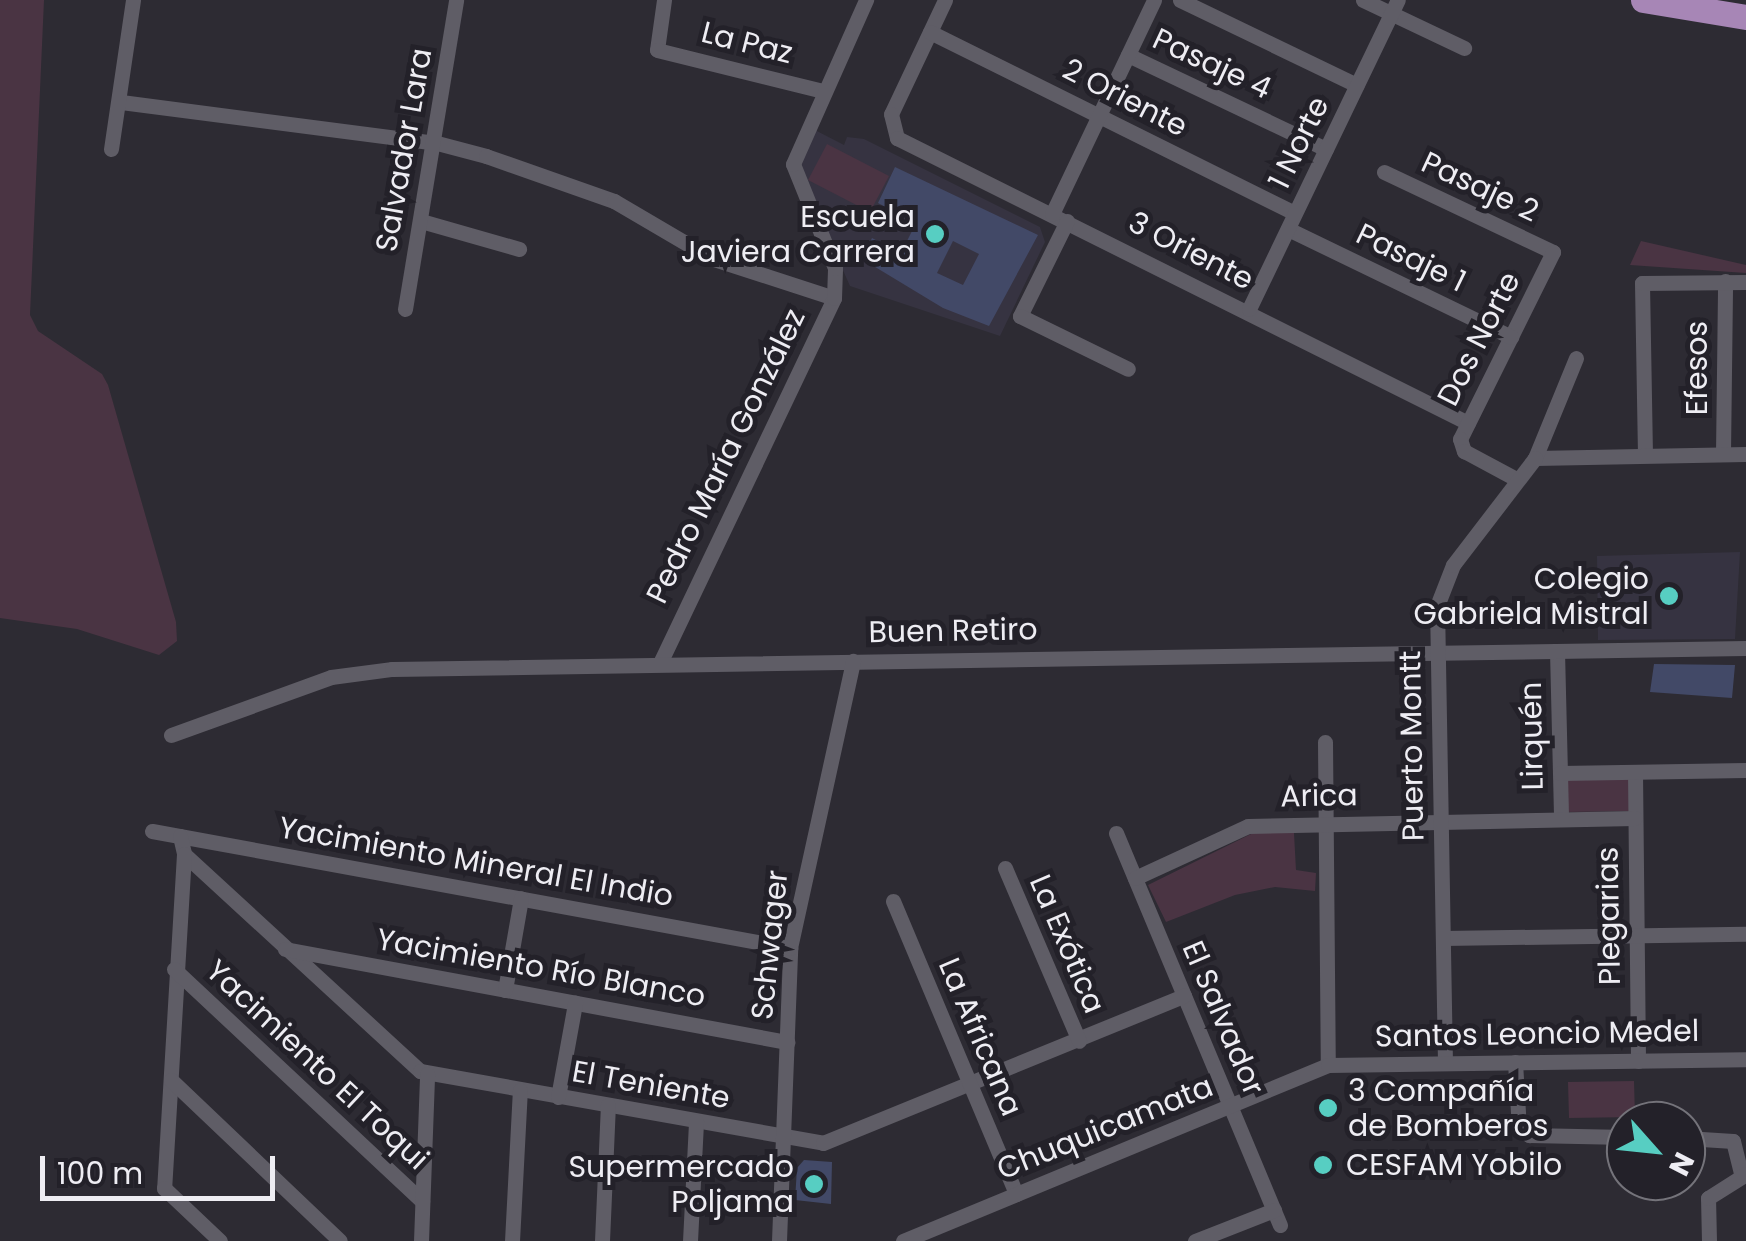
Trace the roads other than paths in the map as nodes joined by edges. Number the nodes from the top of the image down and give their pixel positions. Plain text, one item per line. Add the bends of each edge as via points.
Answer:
1 (133, 0) edge
2 (456, 0) edge
3 (664, 0) edge
4 (866, 0) edge
5 (945, 0) edge
6 (1154, 0) edge
7 (1180, 0) edge
8 (1363, 0) edge
9 (1643, 0) edge
10 (1395, 7) edge
11 (1746, 17) edge
12 (930, 32) junction
13 (1464, 48) dead end
14 (1128, 55) junction
15 (1357, 84) junction
16 (823, 91) junction
17 (121, 102) junction
18 (1100, 114) junction
19 (437, 144) junction
20 (111, 149) dead end
21 (1326, 149) junction
22 (1384, 172) dead end
23 (1296, 213) junction
24 (1059, 217) junction
25 (421, 221) junction
26 (1288, 230) junction
27 (519, 248) dead end
28 (1554, 252) joint
29 (1725, 282) junction
30 (1746, 282) edge
31 (834, 298) junction
32 (404, 309) dead end
33 (1249, 309) junction
34 (1511, 337) junction
35 (1576, 358) dead end
36 (1128, 369) dead end
37 (1468, 423) junction
38 (1723, 454) junction
39 (1746, 454) edge
40 (1645, 455) junction
41 (1535, 458) junction
42 (1516, 478) junction
43 (1746, 648) edge
44 (1557, 651) junction
45 (1437, 652) junction
46 (853, 660) junction
47 (660, 663) junction
48 (172, 734) dead end
49 (1325, 742) dead end
50 (1746, 770) edge
51 (1635, 772) junction
52 (1560, 773) junction
53 (1635, 818) junction
54 (1561, 820) junction
55 (1442, 822) junction
56 (1326, 824) junction
57 (152, 830) dead end
58 (1116, 833) dead end
59 (180, 836) junction
60 (184, 854) junction
61 (1005, 868) dead end
62 (1135, 878) junction
63 (521, 898) junction
64 (893, 901) dead end
65 (1746, 934) edge
66 (1636, 936) junction
67 (1444, 938) junction
68 (790, 948) junction
69 (285, 949) junction
70 (174, 970) junction
71 (505, 990) junction
72 (1184, 996) junction
73 (575, 1003) junction
74 (1079, 1041) junction
75 (787, 1042) junction
76 (1746, 1059) edge
77 (1638, 1060) junction
78 (1515, 1062) junction
79 (1445, 1063) junction
80 (1328, 1065) junction
81 (427, 1074) junction
82 (170, 1080) junction
83 (970, 1087) junction
84 (520, 1090) junction
85 (558, 1097) junction
86 (608, 1106) junction
87 (1230, 1106) junction
88 (696, 1121) junction
89 (783, 1136) junction
90 (1606, 1137) edge
91 (1706, 1139) edge
92 (1744, 1175) edge
93 (1016, 1194) junction
94 (422, 1202) junction
95 (220, 1241) edge
96 (340, 1241) edge
97 (421, 1241) edge
98 (512, 1241) edge
99 (602, 1241) edge
100 (690, 1241) edge
101 (779, 1241) edge
102 (903, 1241) edge
103 (1195, 1241) edge
104 (1709, 1241) edge

1 - 17 street
2 - 19 street, Salvador Lara
3 - 16 street, La Paz via 657,50
4 - 16 street
5 - 12 street
6 - 14 street
7 - 15 street
8 - 10 street
9 - 11 main road
10 - 13 street
10 - 15 street, 1 Norte
12 - 18 street, 2 Oriente
12 - 24 street, 3 Oriente via 890,128 902,141
14 - 18 street
14 - 21 street, Pasaje 4
15 - 21 street, 1 Norte
16 - 31 street via 793,164 835,268
17 - 19 street, Pedro María González
17 - 20 street
18 - 23 street, 2 Oriente
18 - 24 street
19 - 25 street, Salvador Lara
19 - 31 street, Pedro María González via 580,187 699,253
21 - 23 street, 1 Norte
22 - 28 street, Pasaje 2
23 - 26 street, 1 Norte
24 - 33 street, 3 Oriente
24 - 36 street via 1020,316
25 - 27 street
25 - 32 street, Salvador Lara
26 - 33 street, 1 Norte
26 - 34 street, Pasaje 1
28 - 34 street, Dos Norte
29 - 30 street
29 - 38 street, Efesos
29 - 40 street via 1642,282
31 - 47 street, Pedro María González
33 - 37 street, 3 Oriente via 1263,323
34 - 37 street, Dos Norte
35 - 41 street
37 - 42 street, Dos Norte via 1464,451
38 - 39 street
38 - 40 street
40 - 41 street
41 - 42 street, Puerto Montt
42 - 45 street, Puerto Montt via 1447,576 1437,606
43 - 44 street, Buen Retiro
44 - 45 street, Buen Retiro
44 - 52 street, Lirquén
45 - 46 street, Buen Retiro
45 - 55 street, Puerto Montt
46 - 47 street, Buen Retiro
46 - 68 street, Schwager
47 - 48 street, Buen Retiro via 350,673
49 - 56 street
50 - 51 street
51 - 52 street
51 - 53 street, Plegarias
52 - 54 street, Lirquén
53 - 54 street, Arica
53 - 66 street, Plegarias
54 - 55 street, Arica
55 - 56 street, Arica
55 - 67 street, Puerto Montt
56 - 62 street, Arica via 1248,826
56 - 80 street
57 - 59 street, Yacimiento Mineral El Indio
58 - 62 street, El Salvador
59 - 60 street
59 - 63 street, Yacimiento Mineral El Indio
60 - 69 street
60 - 70 street
61 - 74 street, La Exótica
62 - 72 street, El Salvador
63 - 68 street, Yacimiento Mineral El Indio
63 - 71 street
64 - 83 street, La Africana
65 - 66 street
66 - 67 street
66 - 77 street, Plegarias
67 - 79 street, Puerto Montt
68 - 75 street, Schwager
69 - 71 street, Yacimiento Río Blanco
69 - 81 street
70 - 82 street
70 - 94 street, Yacimiento El Toqui
71 - 73 street, Yacimiento Río Blanco
72 - 74 street, El Teniente
72 - 87 street, El Salvador
73 - 75 street, Yacimiento Río Blanco
73 - 85 street
74 - 83 street, El Teniente
75 - 89 street, Schwager
76 - 77 street, Santos Leoncio Medel
77 - 78 street, Santos Leoncio Medel
78 - 79 street, Santos Leoncio Medel
78 - 90 street via 1519,1129 1529,1135
79 - 80 street, Santos Leoncio Medel
80 - 87 street, Chuquicamata
81 - 84 street, El Teniente
81 - 94 street
82 - 95 street via 164,1188
82 - 96 street
83 - 89 street, El Teniente via 832,1143
83 - 93 street, La Africana
84 - 85 street, El Teniente
84 - 98 street
85 - 86 street, El Teniente
86 - 88 street, El Teniente
86 - 99 street
87 - 93 street, Chuquicamata
87 - 103 street, El Salvador via 1277,1217
88 - 89 street, El Teniente
88 - 100 street
89 - 101 street, Schwager
91 - 92 street via 1733,1140
92 - 104 street via 1710,1194
93 - 102 street, Chuquicamata
94 - 97 street

